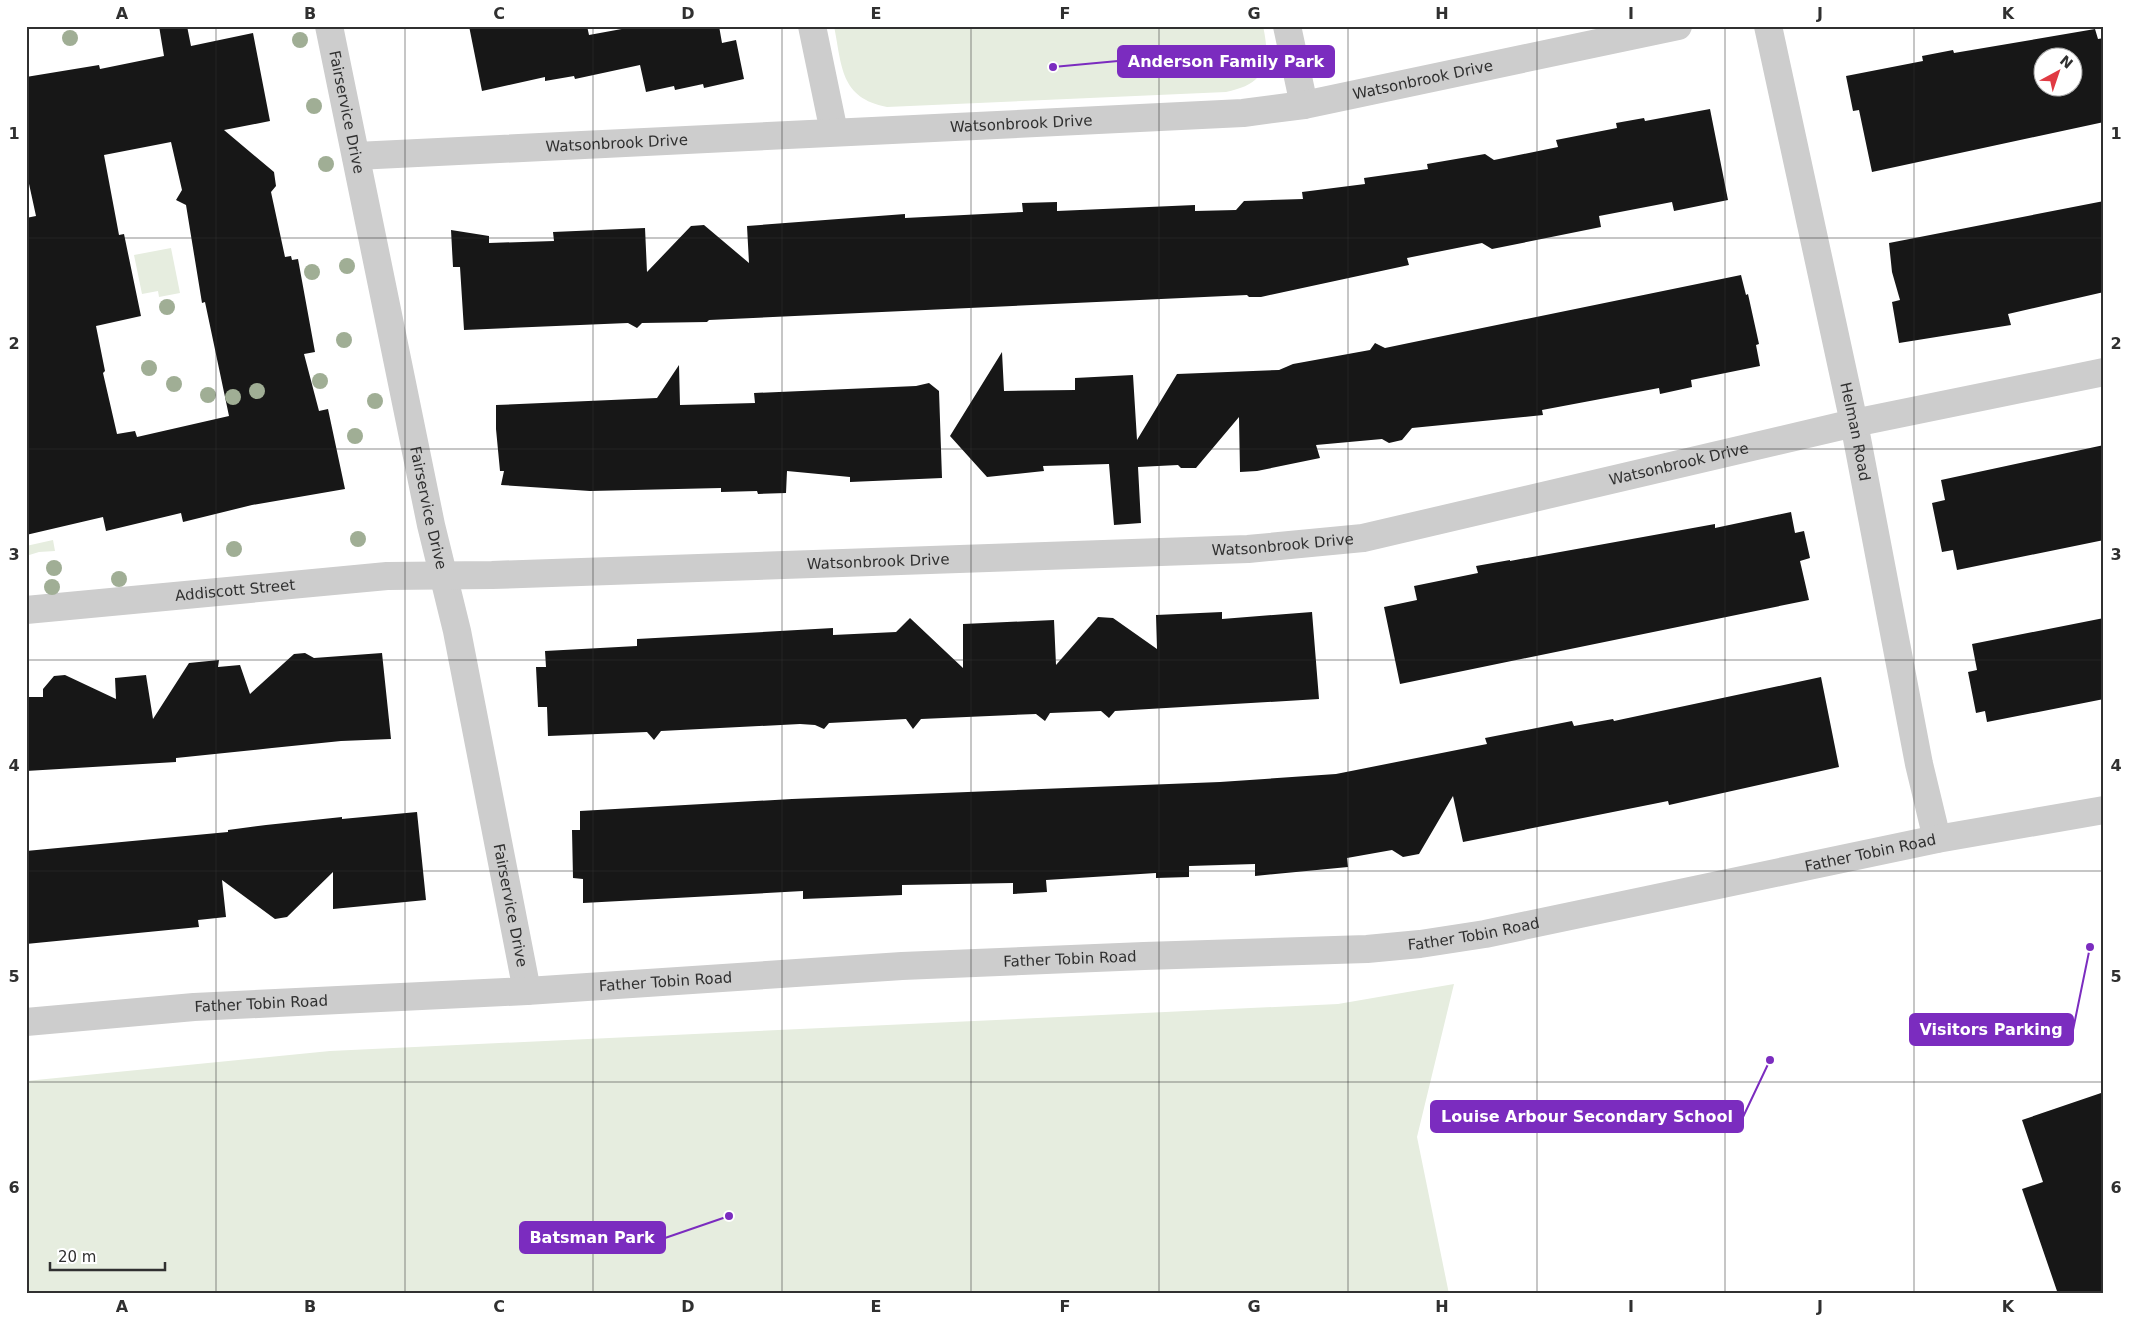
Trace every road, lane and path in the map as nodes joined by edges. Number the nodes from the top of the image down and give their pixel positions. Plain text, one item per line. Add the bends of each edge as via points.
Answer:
1 (329, 26) edge
2 (812, 26) edge
3 (1287, 26) edge
4 (1678, 26) edge
5 (1768, 26) edge
6 (1304, 105) junction
7 (834, 132) junction
8 (356, 156) junction
9 (2104, 372) edge
10 (1854, 423) junction
11 (444, 575) junction
12 (26, 610) edge
13 (2104, 810) edge
14 (1937, 839) junction
15 (527, 991) junction
16 (26, 1022) edge

1 - 8 street, Fairservice Drive
2 - 7 street
3 - 6 street
4 - 6 street, Watsonbrook Drive
5 - 10 street, Helman Road
6 - 7 street, Watsonbrook Drive via 1201,116
7 - 8 street, Watsonbrook Drive
8 - 11 street, Fairservice Drive
9 - 10 street, Watsonbrook Drive
10 - 11 street, Watsonbrook Drive via 1363,538 1248,548
10 - 14 street, Helman Road via 1919,764
11 - 12 street, Addiscott Street via 387,576
11 - 15 street, Fairservice Drive
13 - 14 street, Father Tobin Road
14 - 15 street, Father Tobin Road via 1485,934 1420,944 1309,952 902,966
15 - 16 street, Father Tobin Road via 194,1007

